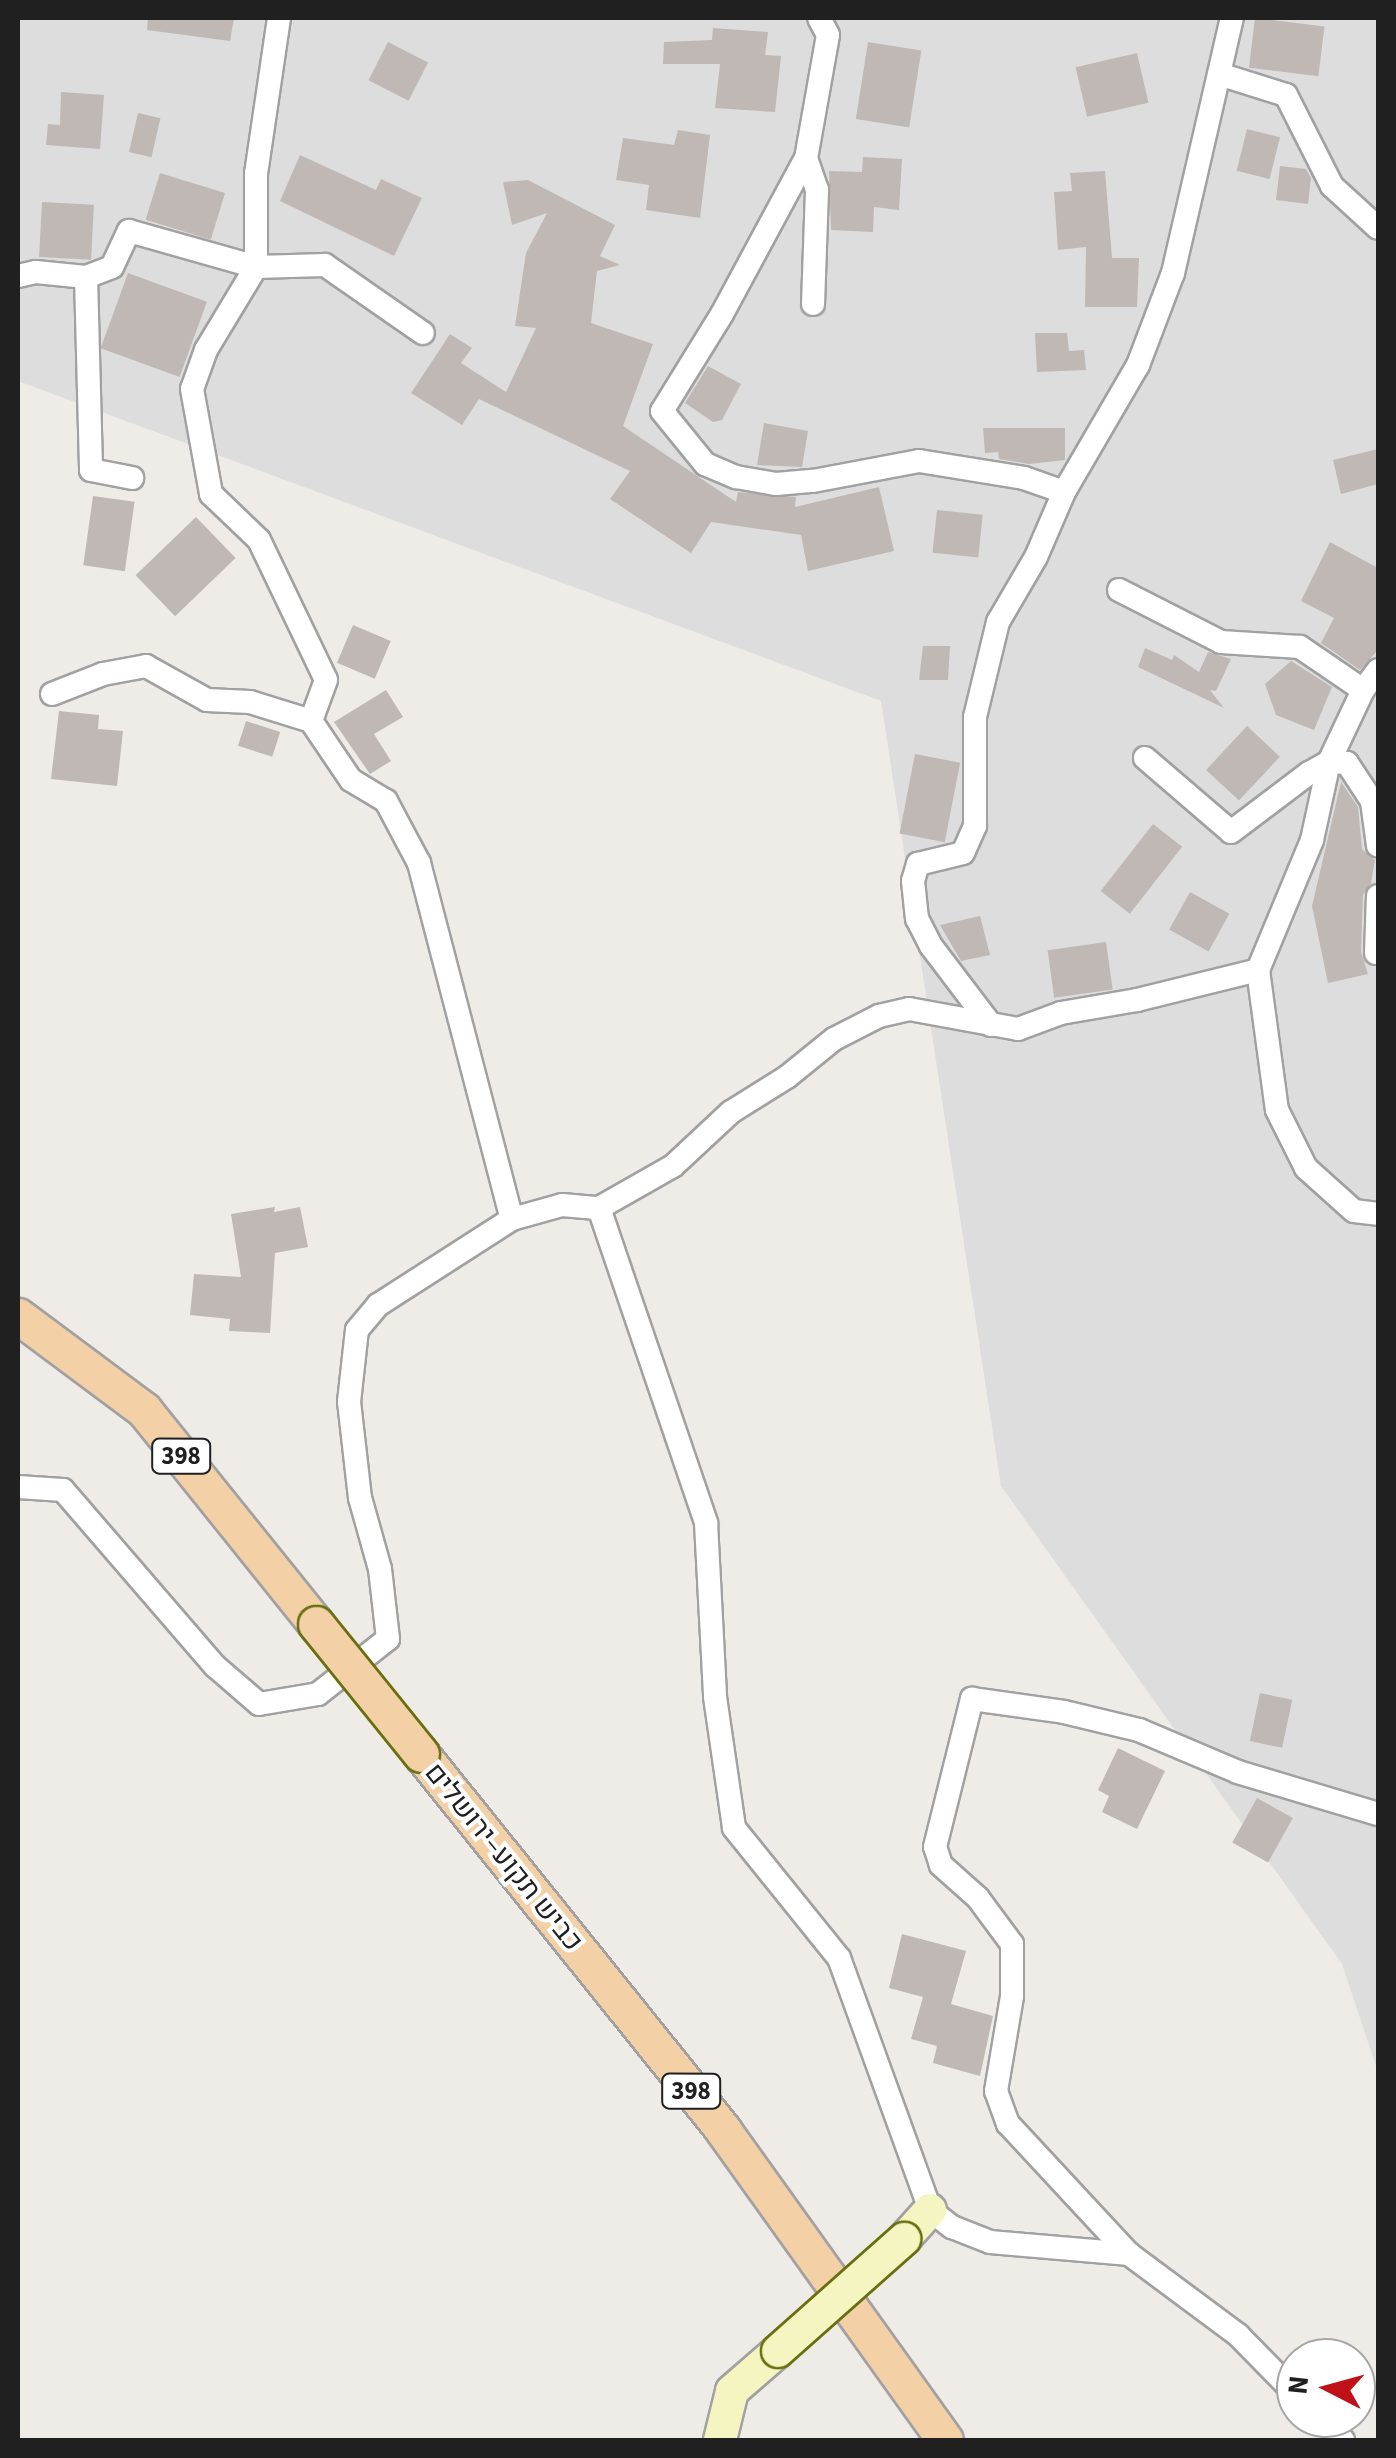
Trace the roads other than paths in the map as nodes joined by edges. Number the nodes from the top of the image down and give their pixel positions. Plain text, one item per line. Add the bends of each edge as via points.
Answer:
1 (279, 18) edge
2 (819, 18) edge
3 (1232, 18) edge
4 (1219, 74) junction
5 (806, 158) junction
6 (1378, 228) edge
7 (256, 266) junction
8 (18, 276) edge
9 (86, 277) junction
10 (813, 304) dead end
11 (423, 332) dead end
12 (132, 478) dead end
13 (1064, 492) junction
14 (1119, 590) dead end
15 (1378, 670) edge
16 (1363, 690) junction
17 (52, 694) dead end
18 (311, 721) junction
19 (1145, 758) dead end
20 (1329, 762) junction
21 (1378, 846) edge
22 (1378, 896) edge
23 (1376, 953) dead end
24 (1258, 970) junction
25 (991, 1025) junction
26 (598, 1208) junction
27 (1378, 1214) edge
28 (512, 1220) junction
29 (18, 1316) edge
30 (18, 1487) edge
31 (1378, 1814) edge
32 (930, 2210) junction
33 (1129, 2254) junction
34 (1276, 2374) edge
35 (720, 2440) edge
36 (945, 2440) edge

1 - 7 street via 256,174
2 - 5 street via 827,49
3 - 4 street
4 - 6 street via 1286,95 1332,186
4 - 13 street via 1173,273 1138,365
5 - 10 street via 817,190
5 - 13 street via 662,410 689,447 705,464 776,484 919,461 1024,478
7 - 9 street via 128,231 112,267
7 - 11 street via 325,266
7 - 18 street via 206,350 192,389 211,494 259,540 326,680
8 - 9 street
9 - 12 street via 91,470
13 - 25 street via 998,622 975,717 975,826 963,853 918,864 913,881 917,919 930,946
14 - 16 street via 1221,642 1300,646
15 - 16 street
16 - 20 street
17 - 18 street via 146,666 207,700 250,702
18 - 28 street via 351,780 386,801 418,864
19 - 20 street via 1231,832
20 - 21 street via 1348,763 1372,801
20 - 24 street via 1312,840
22 - 23 street
24 - 25 street via 1061,1013 1018,1030
24 - 27 street via 1277,1110 1306,1168 1354,1212
25 - 26 street via 909,1009 879,1016 834,1038 731,1112 673,1166
26 - 28 street via 562,1206
26 - 32 street via 706,1523 715,1697 734,1828 839,1958
28 - 30 street via 378,1305 357,1330 352,1443 388,1639 318,1694 259,1704 215,1666 63,1490
29 - 36 main road, כביש תקוע–ירושלים / 398, bridge via 144,1410 723,2130
31 - 33 street via 1238,1772 1138,1730 972,1698 935,1847 941,1866 978,1898 1012,1944 1012,1996 996,2092 1008,2124
32 - 33 street via 990,2242
32 - 35 street, bridge via 732,2391
33 - 34 street via 1238,2335

